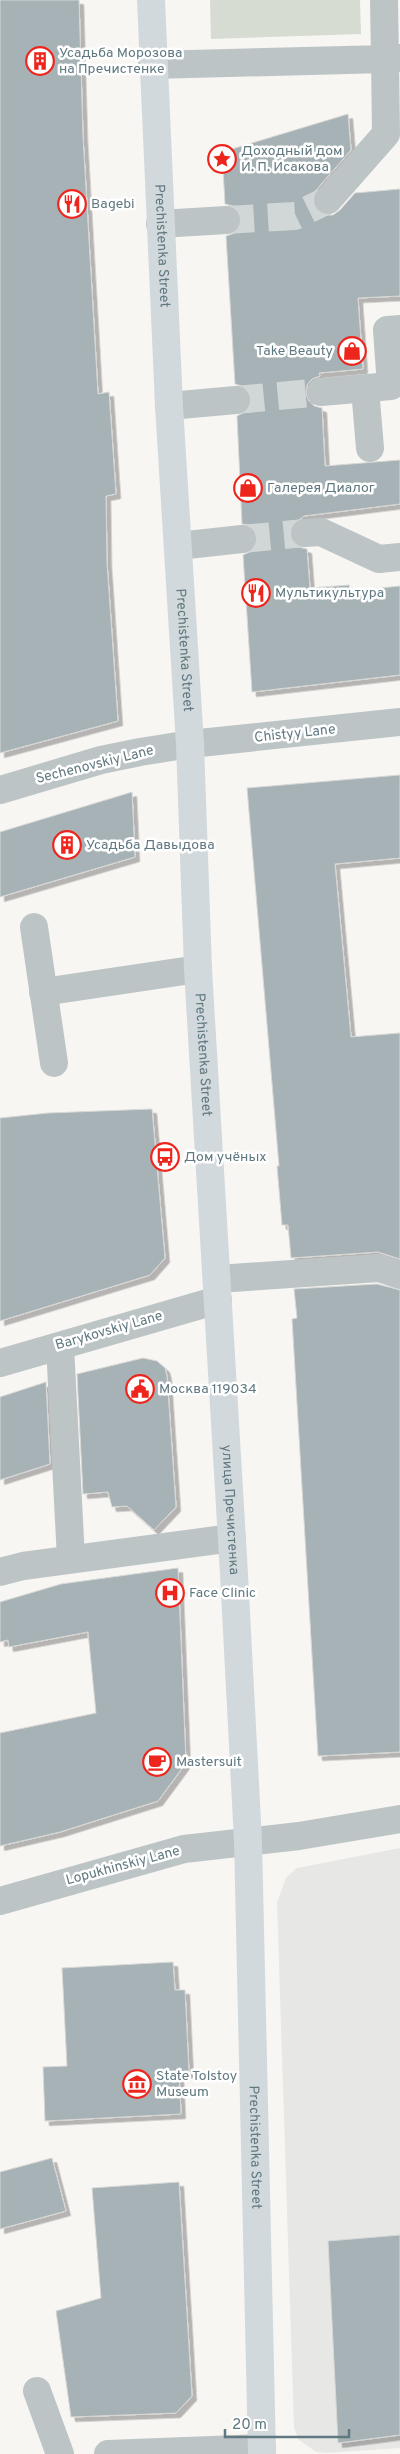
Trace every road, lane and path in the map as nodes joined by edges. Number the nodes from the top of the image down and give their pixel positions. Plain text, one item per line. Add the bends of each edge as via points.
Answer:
1 (151, 0) edge
2 (384, 0) edge
3 (392, 58) edge
4 (152, 65) junction
5 (328, 200) tunnel mouth
6 (226, 220) tunnel mouth
7 (160, 224) junction
8 (400, 329) edge
9 (365, 388) junction
10 (321, 392) tunnel mouth
11 (236, 400) tunnel mouth
12 (169, 406) junction
13 (370, 448) dead end
14 (305, 534) tunnel mouth
15 (242, 539) tunnel mouth
16 (178, 546) junction
17 (400, 557) edge
18 (400, 722) edge
19 (190, 744) junction
20 (0, 790) edge
21 (34, 928) dead end
22 (198, 969) junction
23 (43, 992) junction
24 (54, 1063) dead end
25 (400, 1275) edge
26 (217, 1290) junction
27 (60, 1346) junction
28 (0, 1363) edge
29 (232, 1538) junction
30 (71, 1559) junction
31 (0, 1572) edge
32 (400, 1819) edge
33 (248, 1841) junction
34 (0, 1902) edge
35 (37, 2391) dead end
36 (262, 2451) edge
37 (60, 2454) edge
38 (108, 2454) edge

1 - 4 main road, Prechistenka Street
2 - 3 street
3 - 4 street
3 - 5 street via 386,134
4 - 7 main road, Prechistenka Street
6 - 7 street
7 - 12 main road, Prechistenka Street
8 - 9 street via 387,330 391,386
9 - 10 street
9 - 13 street
11 - 12 street
12 - 16 main road, Prechistenka Street
14 - 17 street via 321,532 379,559
15 - 16 street
16 - 19 main road, Prechistenka Street
18 - 19 street, Chistyy Lane
19 - 20 street, Sechenovskiy Lane via 101,760
19 - 22 main road, Prechistenka Street
21 - 23 street
22 - 23 street
22 - 26 main road, Prechistenka Street
23 - 24 street
25 - 26 street, Barykovskiy Lane via 379,1268
26 - 27 street, Barykovskiy Lane
26 - 29 main road, улица Пречистенка
27 - 28 street, Barykovskiy Lane
27 - 30 street
29 - 30 street
29 - 33 main road, улица Пречистенка
30 - 31 street
32 - 33 street, Lopukhinskiy Lane
33 - 34 street, Lopukhinskiy Lane via 184,1849
33 - 36 main road, Prechistenka Street
35 - 37 street
36 - 38 street

